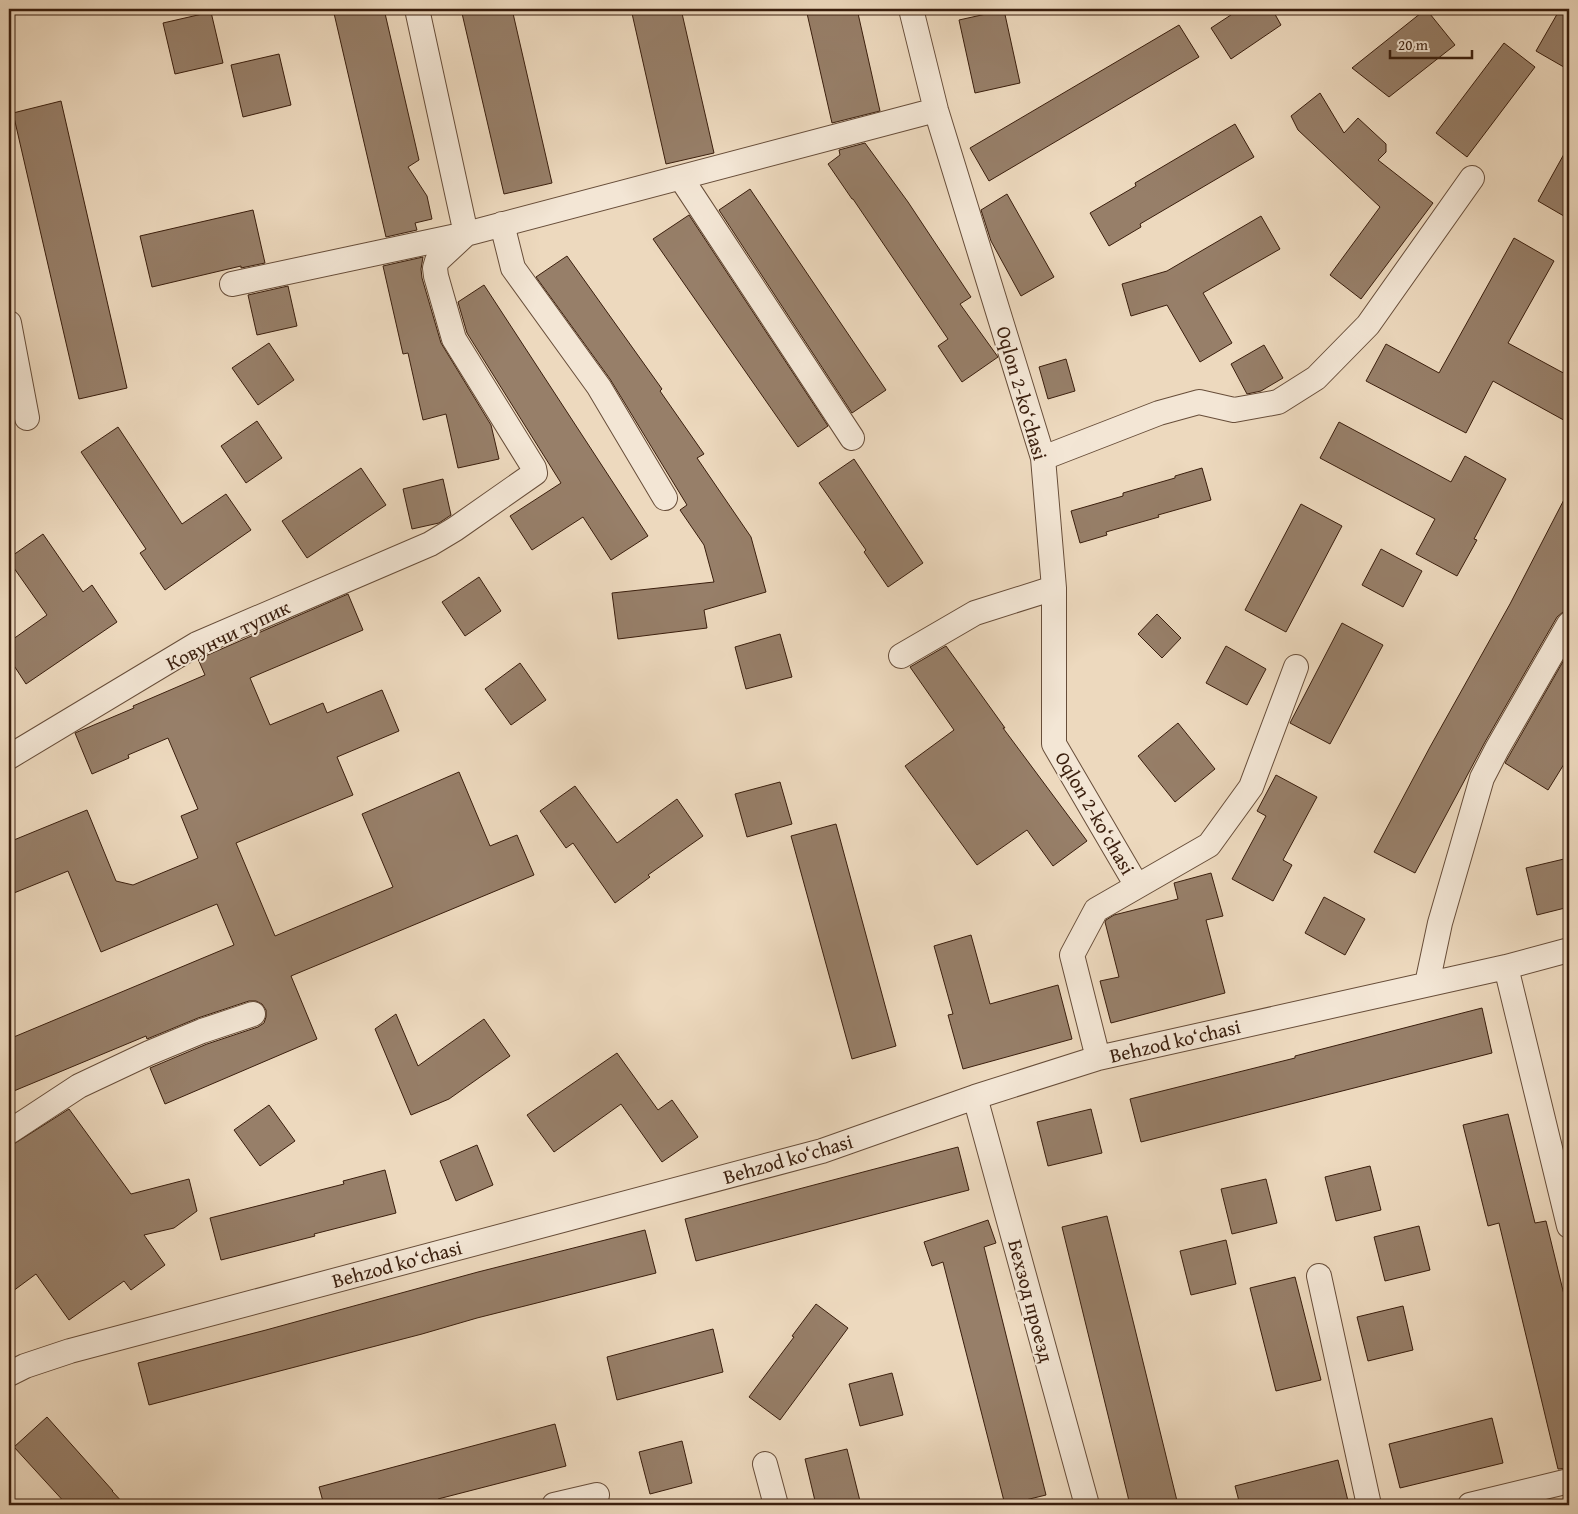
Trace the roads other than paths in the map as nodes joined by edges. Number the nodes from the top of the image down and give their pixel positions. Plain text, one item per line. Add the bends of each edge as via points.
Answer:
1 (417, 9) edge
2 (911, 9) edge
3 (936, 110) junction
4 (681, 178) junction
5 (1472, 178) dead end
6 (502, 224) junction
7 (466, 234) junction
8 (232, 284) dead end
9 (9, 322) edge
10 (27, 418) dead end
11 (852, 438) dead end
12 (1043, 458) junction
13 (665, 498) dead end
14 (1054, 588) junction
15 (1569, 624) edge
16 (902, 656) dead end
17 (1296, 667) dead end
18 (9, 757) edge
19 (1137, 886) junction
20 (1569, 950) edge
21 (1506, 966) junction
22 (1427, 984) junction
23 (253, 1014) dead end
24 (1098, 1058) junction
25 (975, 1098) junction
26 (9, 1132) edge
27 (1569, 1226) edge
28 (1319, 1276) dead end
29 (9, 1374) edge
30 (765, 1464) dead end
31 (1569, 1481) edge
32 (597, 1495) dead end
33 (554, 1505) edge
34 (776, 1505) edge
35 (1087, 1505) edge
36 (1368, 1505) edge
37 (1470, 1505) edge

1 - 7 street
2 - 3 street, Oqlon 2-ko‘chasi
3 - 4 street
3 - 12 street, Oqlon 2-ko‘chasi
4 - 6 street
4 - 11 street
5 - 12 street via 1368,325 1316,378 1278,402 1234,410 1198,402 1159,413
6 - 7 street
6 - 13 street via 513,268 599,387
7 - 8 street
7 - 18 street, Ковунчи тупик via 437,261 435,268 454,339 534,468 534,473 430,544 197,644
9 - 10 street
12 - 14 street, Oqlon 2-ko‘chasi
14 - 16 street via 975,613
14 - 19 street, Oqlon 2-ko‘chasi via 1054,744
15 - 22 street via 1482,778 1440,922
17 - 19 street via 1251,787 1208,844
19 - 24 street via 1096,910 1072,954
20 - 21 street, Behzod ko‘chasi
21 - 22 street, Behzod ko‘chasi
21 - 27 street
22 - 24 street, Behzod ko‘chasi
23 - 26 street via 149,1053 79,1086
24 - 25 street, Behzod ko‘chasi
25 - 29 street, Behzod ko‘chasi via 822,1151 70,1351
25 - 35 street, Бехзод проезд
28 - 36 street
30 - 34 street
31 - 37 street
32 - 33 street

